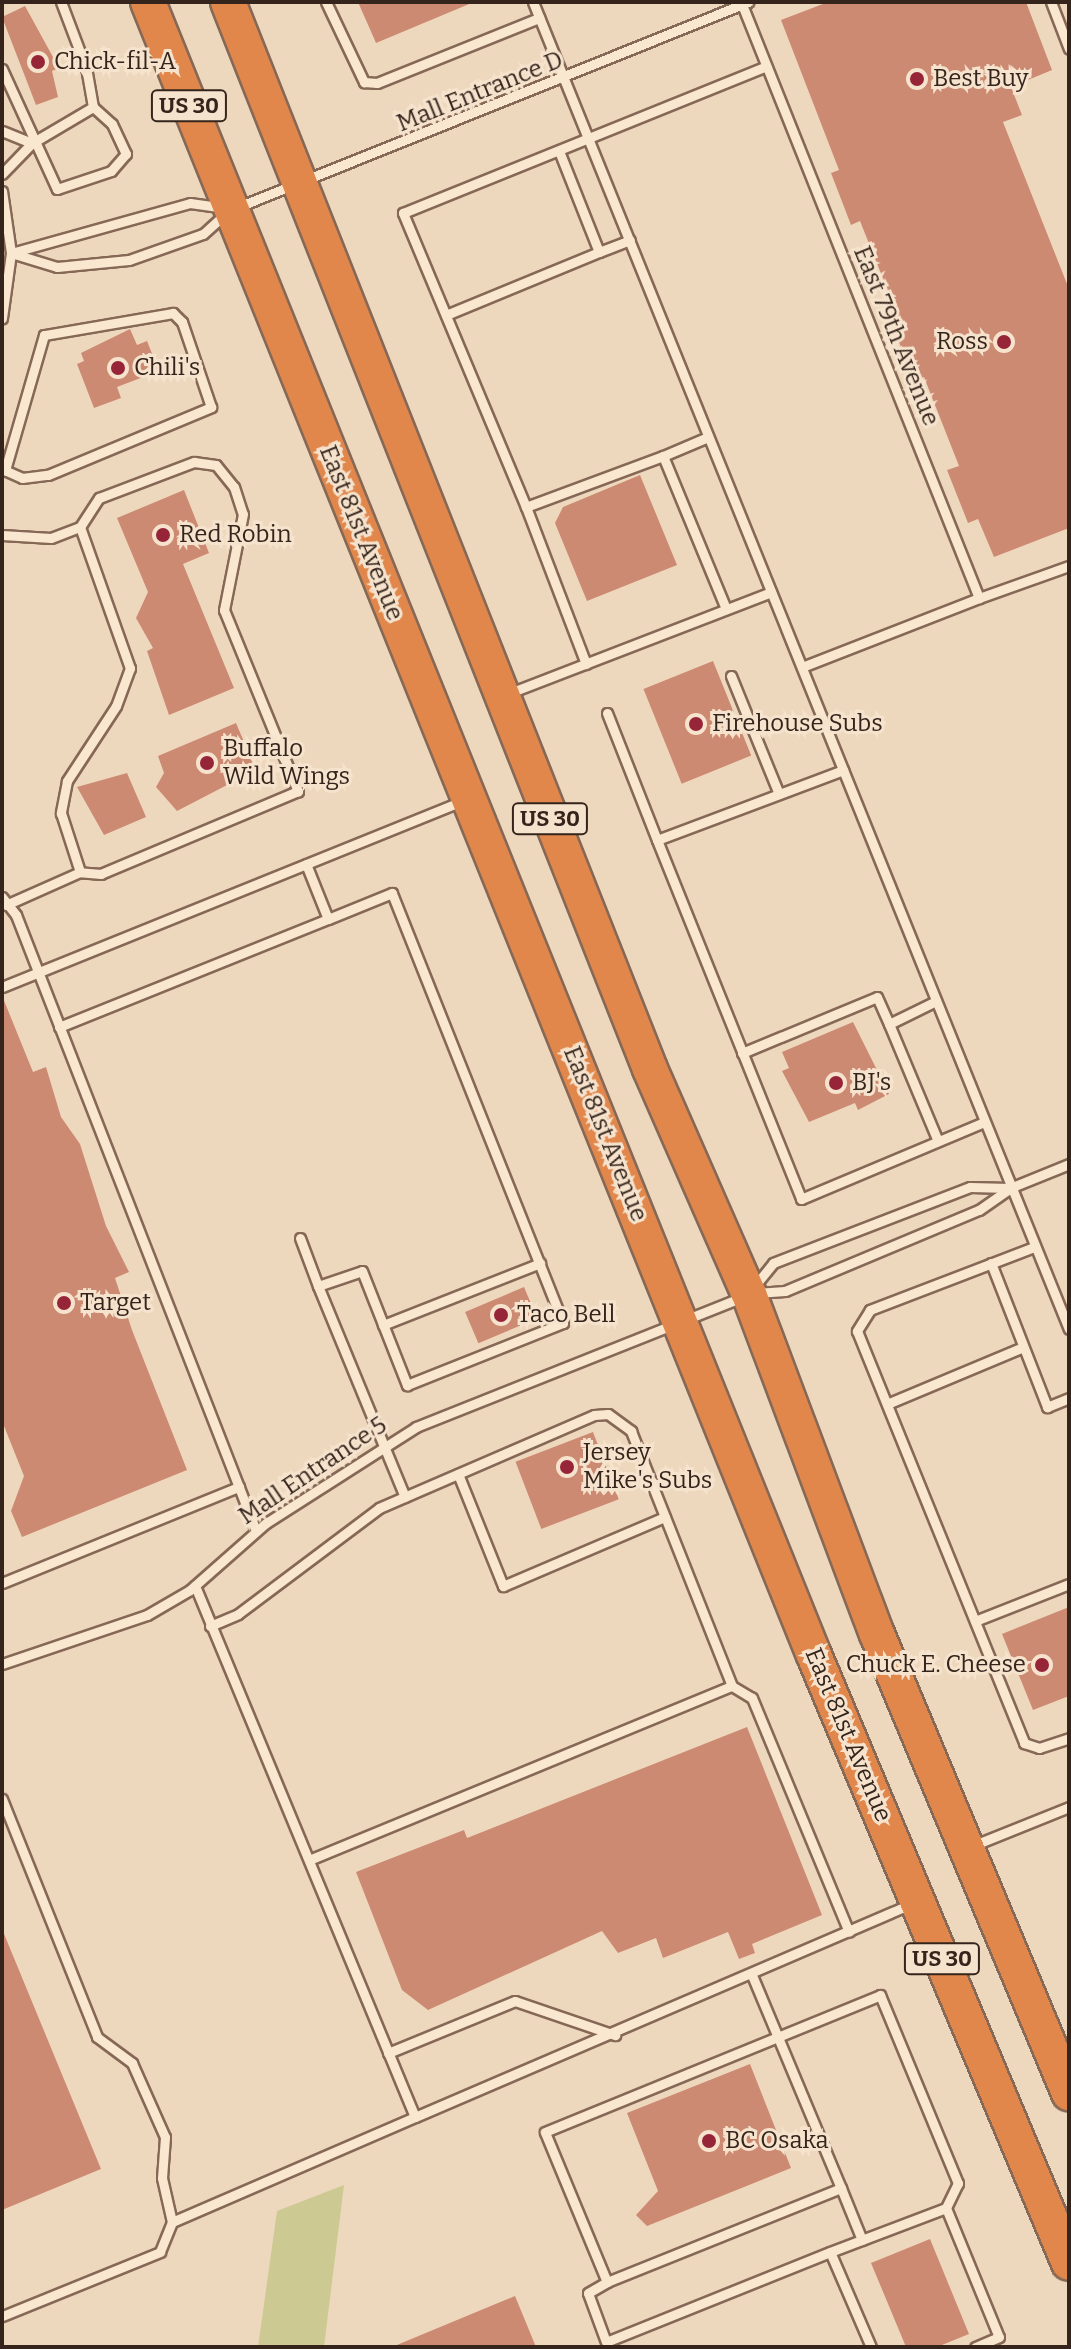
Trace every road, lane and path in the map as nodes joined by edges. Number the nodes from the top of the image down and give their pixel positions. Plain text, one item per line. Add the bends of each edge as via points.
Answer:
1 (61, 2) edge
2 (148, 2) edge
3 (228, 2) edge
4 (326, 2) edge
5 (533, 2) edge
6 (1051, 2) edge
7 (744, 3) edge
8 (539, 18) junction
9 (1069, 49) edge
10 (766, 66) junction
11 (2, 69) edge
12 (565, 80) junction
13 (93, 107) junction
14 (2, 131) edge
15 (589, 139) junction
16 (32, 143) junction
17 (559, 151) junction
18 (2, 174) edge
19 (305, 184) junction
20 (2, 191) edge
21 (230, 209) junction
22 (630, 240) junction
23 (599, 252) junction
24 (11, 253) junction
25 (446, 315) junction
26 (2, 318) edge
27 (708, 437) junction
28 (663, 456) junction
29 (3, 470) edge
30 (526, 507) junction
31 (80, 527) junction
32 (2, 535) edge
33 (1069, 566) edge
34 (771, 592) junction
35 (979, 598) junction
36 (726, 609) junction
37 (586, 664) junction
38 (802, 667) junction
39 (731, 676) dead end
40 (501, 697) junction
41 (607, 713) dead end
42 (843, 770) junction
43 (779, 794) junction
44 (469, 798) junction
45 (657, 840) junction
46 (306, 864) junction
47 (80, 872) junction
48 (4, 903) edge
49 (328, 919) junction
50 (37, 972) junction
51 (2, 987) edge
52 (936, 1001) junction
53 (889, 1024) junction
54 (59, 1027) junction
55 (742, 1053) junction
56 (984, 1122) junction
57 (938, 1141) junction
58 (1069, 1164) edge
59 (1010, 1188) junction
60 (300, 1238) dead end
61 (1034, 1247) junction
62 (540, 1263) junction
63 (991, 1263) junction
64 (318, 1286) junction
65 (749, 1294) junction
66 (681, 1322) junction
67 (383, 1325) junction
68 (1069, 1329) edge
69 (1023, 1347) junction
70 (1069, 1398) edge
71 (887, 1404) junction
72 (384, 1444) junction
73 (458, 1474) junction
74 (239, 1487) junction
75 (405, 1497) junction
76 (665, 1517) junction
77 (256, 1531) junction
78 (2, 1583) edge
79 (1069, 1584) edge
80 (195, 1586) junction
81 (975, 1621) junction
82 (210, 1626) junction
83 (2, 1664) edge
84 (732, 1686) junction
85 (1069, 1738) edge
86 (2, 1799) edge
87 (1069, 1807) edge
88 (967, 1848) junction
89 (309, 1860) junction
90 (917, 1901) junction
91 (849, 1932) junction
92 (752, 1975) junction
93 (615, 2035) junction
94 (777, 2037) junction
95 (388, 2053) junction
96 (1069, 2093) edge
97 (415, 2117) junction
98 (841, 2188) junction
99 (946, 2208) junction
100 (172, 2222) junction
101 (862, 2240) junction
102 (830, 2252) junction
103 (1069, 2263) edge
104 (607, 2282) junction
105 (2, 2316) edge
106 (607, 2344) edge
107 (871, 2347) edge
108 (975, 2347) edge

1 - 13 lane
2 - 21 highway, East 81st Avenue / US 30
3 - 19 highway, US 30
4 - 8 lane via 364,82 377,83
5 - 8 lane
6 - 9 lane
7 - 10 lane, East 79th Avenue
7 - 12 lane, Mall Entrance D
8 - 12 lane
10 - 15 lane
10 - 35 lane, East 79th Avenue
11 - 16 lane
12 - 15 lane
12 - 19 lane, Mall Entrance D
13 - 16 lane
13 - 16 lane via 112,124 126,154 111,171 57,189
14 - 16 lane
15 - 17 lane
15 - 22 lane
16 - 18 lane
17 - 23 lane
17 - 25 lane via 403,213
19 - 21 lane, Mall Entrance D
19 - 40 highway, US 30
20 - 24 lane
21 - 24 lane, Mall Entrance D via 190,203
21 - 24 lane, Mall Entrance D via 203,234 129,260 57,267
21 - 44 highway, East 81st Avenue / US 30
22 - 23 lane
22 - 27 lane
23 - 25 lane
24 - 26 lane
25 - 30 lane
27 - 28 lane
27 - 34 lane
28 - 30 lane
28 - 36 lane
29 - 29 lane via 22,478 48,475 211,407 182,322 173,313 44,335
30 - 37 lane
31 - 32 lane via 51,538
31 - 47 lane via 130,668 116,706 67,781 61,813
31 - 47 lane via 99,498 194,462 216,465 234,487 243,514 224,610 298,791 101,874
33 - 35 lane
34 - 36 lane
34 - 38 lane
35 - 38 lane
36 - 37 lane
37 - 40 lane
38 - 42 lane
39 - 43 lane
40 - 65 highway, US 30 via 650,1069
41 - 45 lane
42 - 43 lane
42 - 52 lane
43 - 45 lane
44 - 46 lane
44 - 66 highway, East 81st Avenue / US 30
45 - 55 lane
46 - 49 lane
46 - 50 lane
47 - 48 lane
48 - 50 lane
49 - 54 lane
49 - 62 lane via 392,893
50 - 51 lane
50 - 54 lane
52 - 53 lane
52 - 56 lane
53 - 55 lane via 877,997
53 - 57 lane
54 - 74 lane
55 - 57 lane via 801,1199
56 - 57 lane
56 - 59 lane
58 - 59 lane, Mall Entrance 5
59 - 61 lane
59 - 65 lane, Mall Entrance 5 via 979,1210 785,1291
59 - 65 lane, Mall Entrance 5 via 970,1187 773,1263
60 - 64 lane
61 - 63 lane
61 - 68 lane
62 - 67 lane
62 - 67 lane via 563,1323 435,1374 407,1385
63 - 69 lane
63 - 71 lane via 862,1315 857,1331
64 - 67 lane via 362,1271
64 - 72 lane
65 - 66 lane, Mall Entrance 5
65 - 88 highway, US 30
66 - 72 lane, Mall Entrance 5
66 - 90 highway, East 81st Avenue / US 30
69 - 70 lane via 1047,1407
69 - 71 lane
71 - 81 lane
72 - 75 lane
72 - 77 lane, Mall Entrance 5
73 - 75 lane
73 - 76 lane via 594,1415 608,1414 631,1431
73 - 76 lane via 503,1586
74 - 77 lane
74 - 78 lane
75 - 82 lane via 348,1526 266,1595
76 - 84 lane
77 - 80 lane, Mall Entrance 5
79 - 81 lane
80 - 82 lane
80 - 83 lane, Mall Entrance 5 via 147,1615
81 - 85 lane via 1024,1743 1039,1748
82 - 89 lane
84 - 89 lane
84 - 91 lane via 752,1698
86 - 100 lane via 97,2037 132,2063 165,2137 162,2178
87 - 88 lane
88 - 96 highway, US 30
89 - 95 lane
90 - 91 lane
90 - 103 highway, East 81st Avenue / US 30
91 - 92 lane
92 - 93 lane
92 - 94 lane
93 - 95 lane via 515,2001
93 - 97 lane
94 - 98 lane
94 - 99 lane via 880,1995 958,2183
94 - 104 lane via 545,2132
95 - 97 lane
97 - 100 lane
98 - 101 lane
98 - 104 lane
99 - 101 lane
99 - 108 lane via 999,2337
100 - 105 lane via 160,2252
101 - 102 lane
102 - 106 lane
102 - 107 lane
104 - 106 lane via 588,2293

